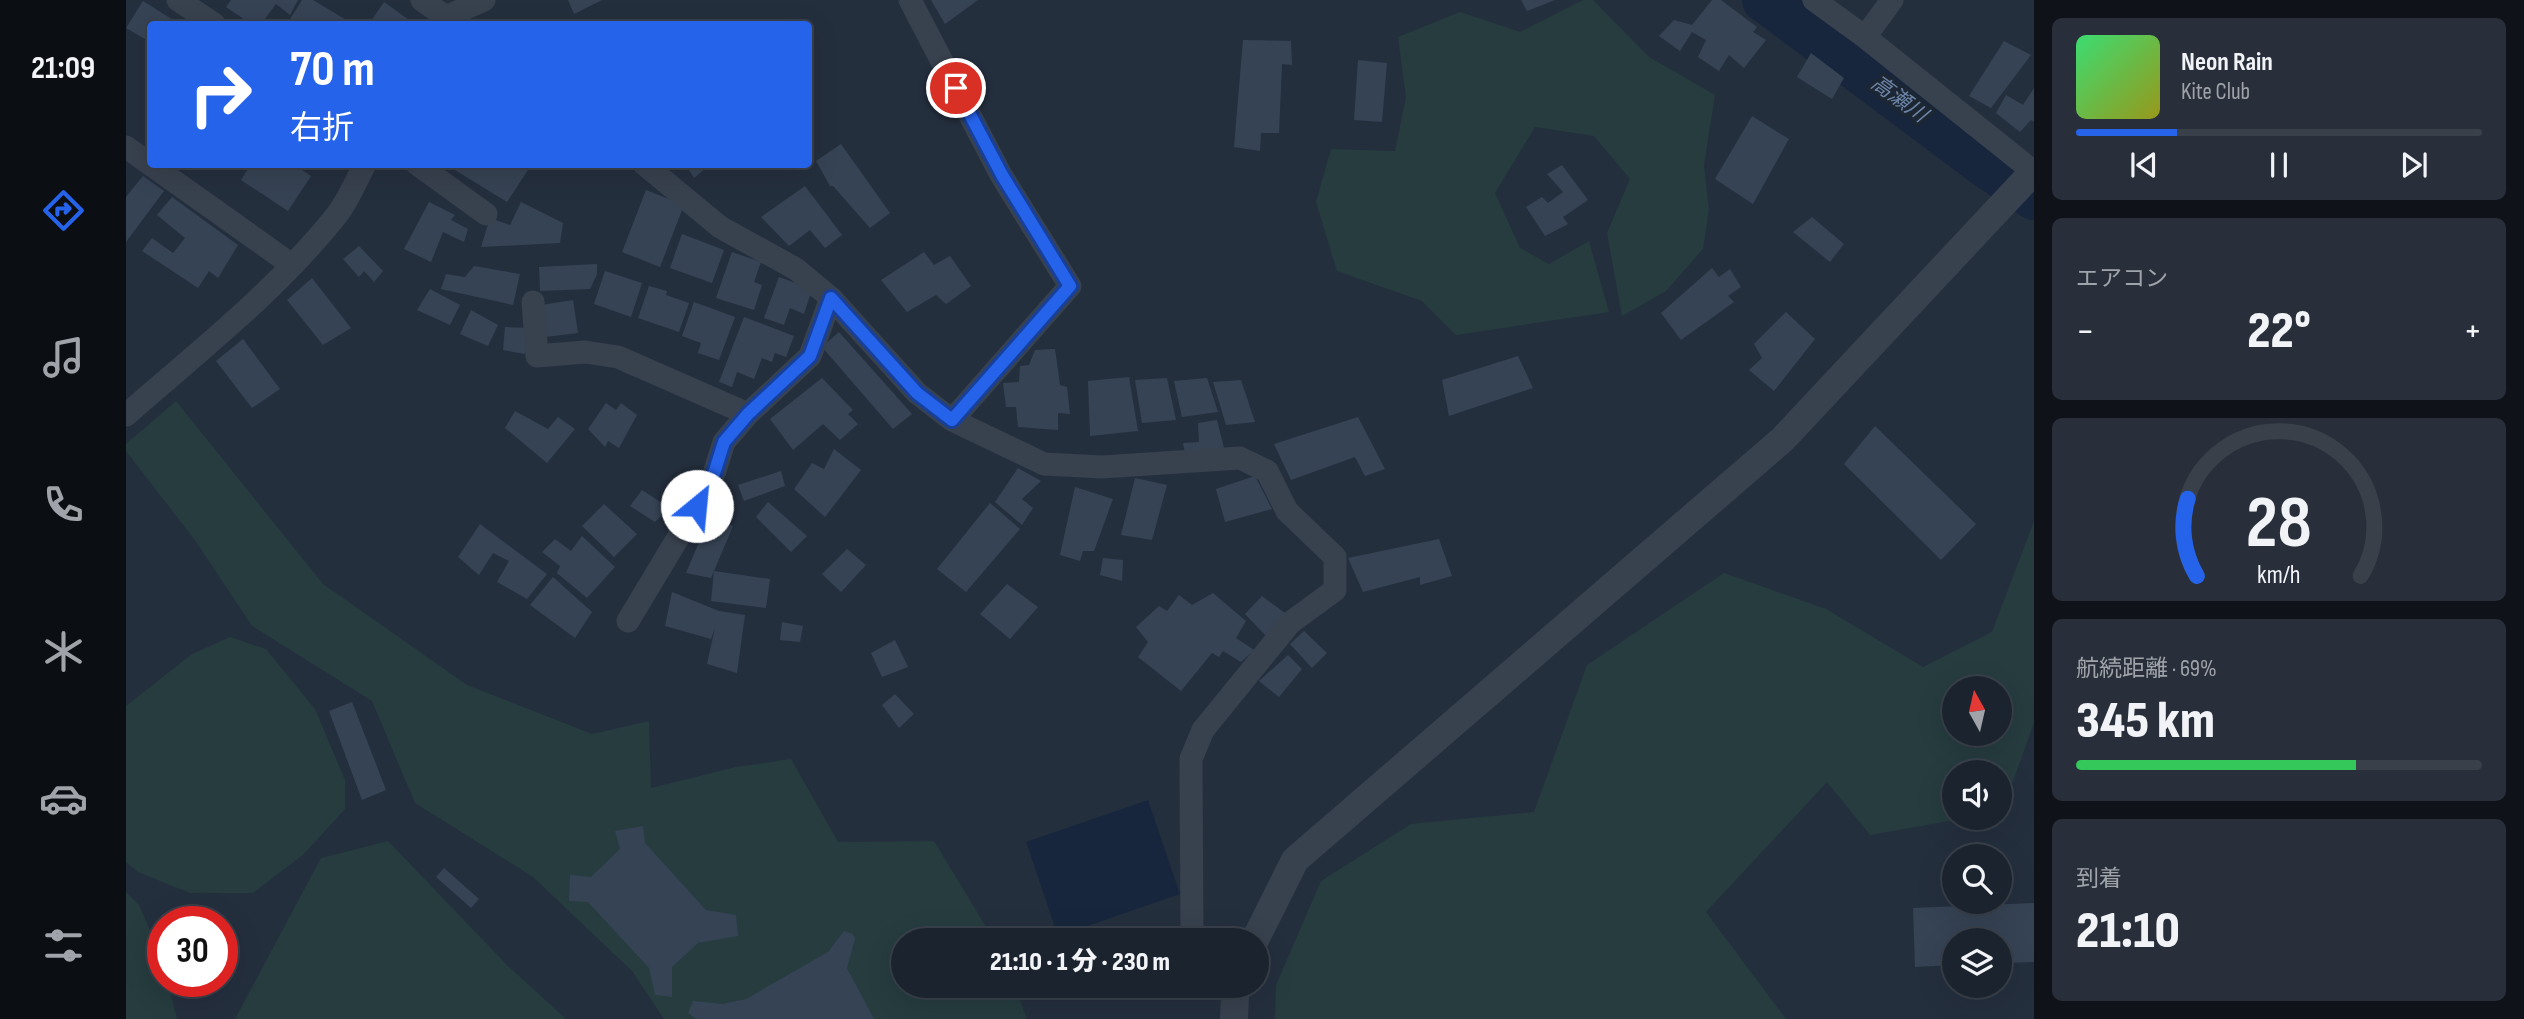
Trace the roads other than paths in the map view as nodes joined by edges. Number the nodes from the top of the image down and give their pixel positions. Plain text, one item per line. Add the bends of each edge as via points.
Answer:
1 (178, 0) edge
2 (422, 0) edge
3 (484, 0) edge
4 (910, 0) edge
5 (1814, 0) edge
6 (1892, 0) edge
7 (210, 21) edge
8 (446, 21) edge
9 (449, 21) edge
10 (1865, 37) junction
11 (130, 159) edge
12 (363, 168) edge
13 (423, 168) edge
14 (649, 168) edge
15 (2026, 180) edge
16 (486, 214) dead end
17 (292, 265) junction
18 (831, 298) junction
19 (533, 302) dead end
20 (748, 414) junction
21 (126, 415) edge
22 (952, 420) junction
23 (628, 621) dead end
24 (1192, 928) edge
25 (1261, 928) edge

1 - 7 street
2 - 8 street
3 - 9 street
4 - 22 street via 1002,175 1070,286
5 - 10 street
6 - 10 street
10 - 15 street
11 - 17 street
12 - 17 street via 338,214
13 - 16 street
14 - 18 street via 720,227 796,269
15 - 25 street via 1783,439 1295,860
17 - 21 street
18 - 20 street via 810,356
18 - 22 street via 917,393
19 - 20 street via 537,356 585,352 618,358
20 - 23 street via 724,442 711,483
22 - 24 street via 1044,464 1102,467 1240,458 1267,471 1287,511 1335,557 1335,590 1290,623 1203,730 1191,759

